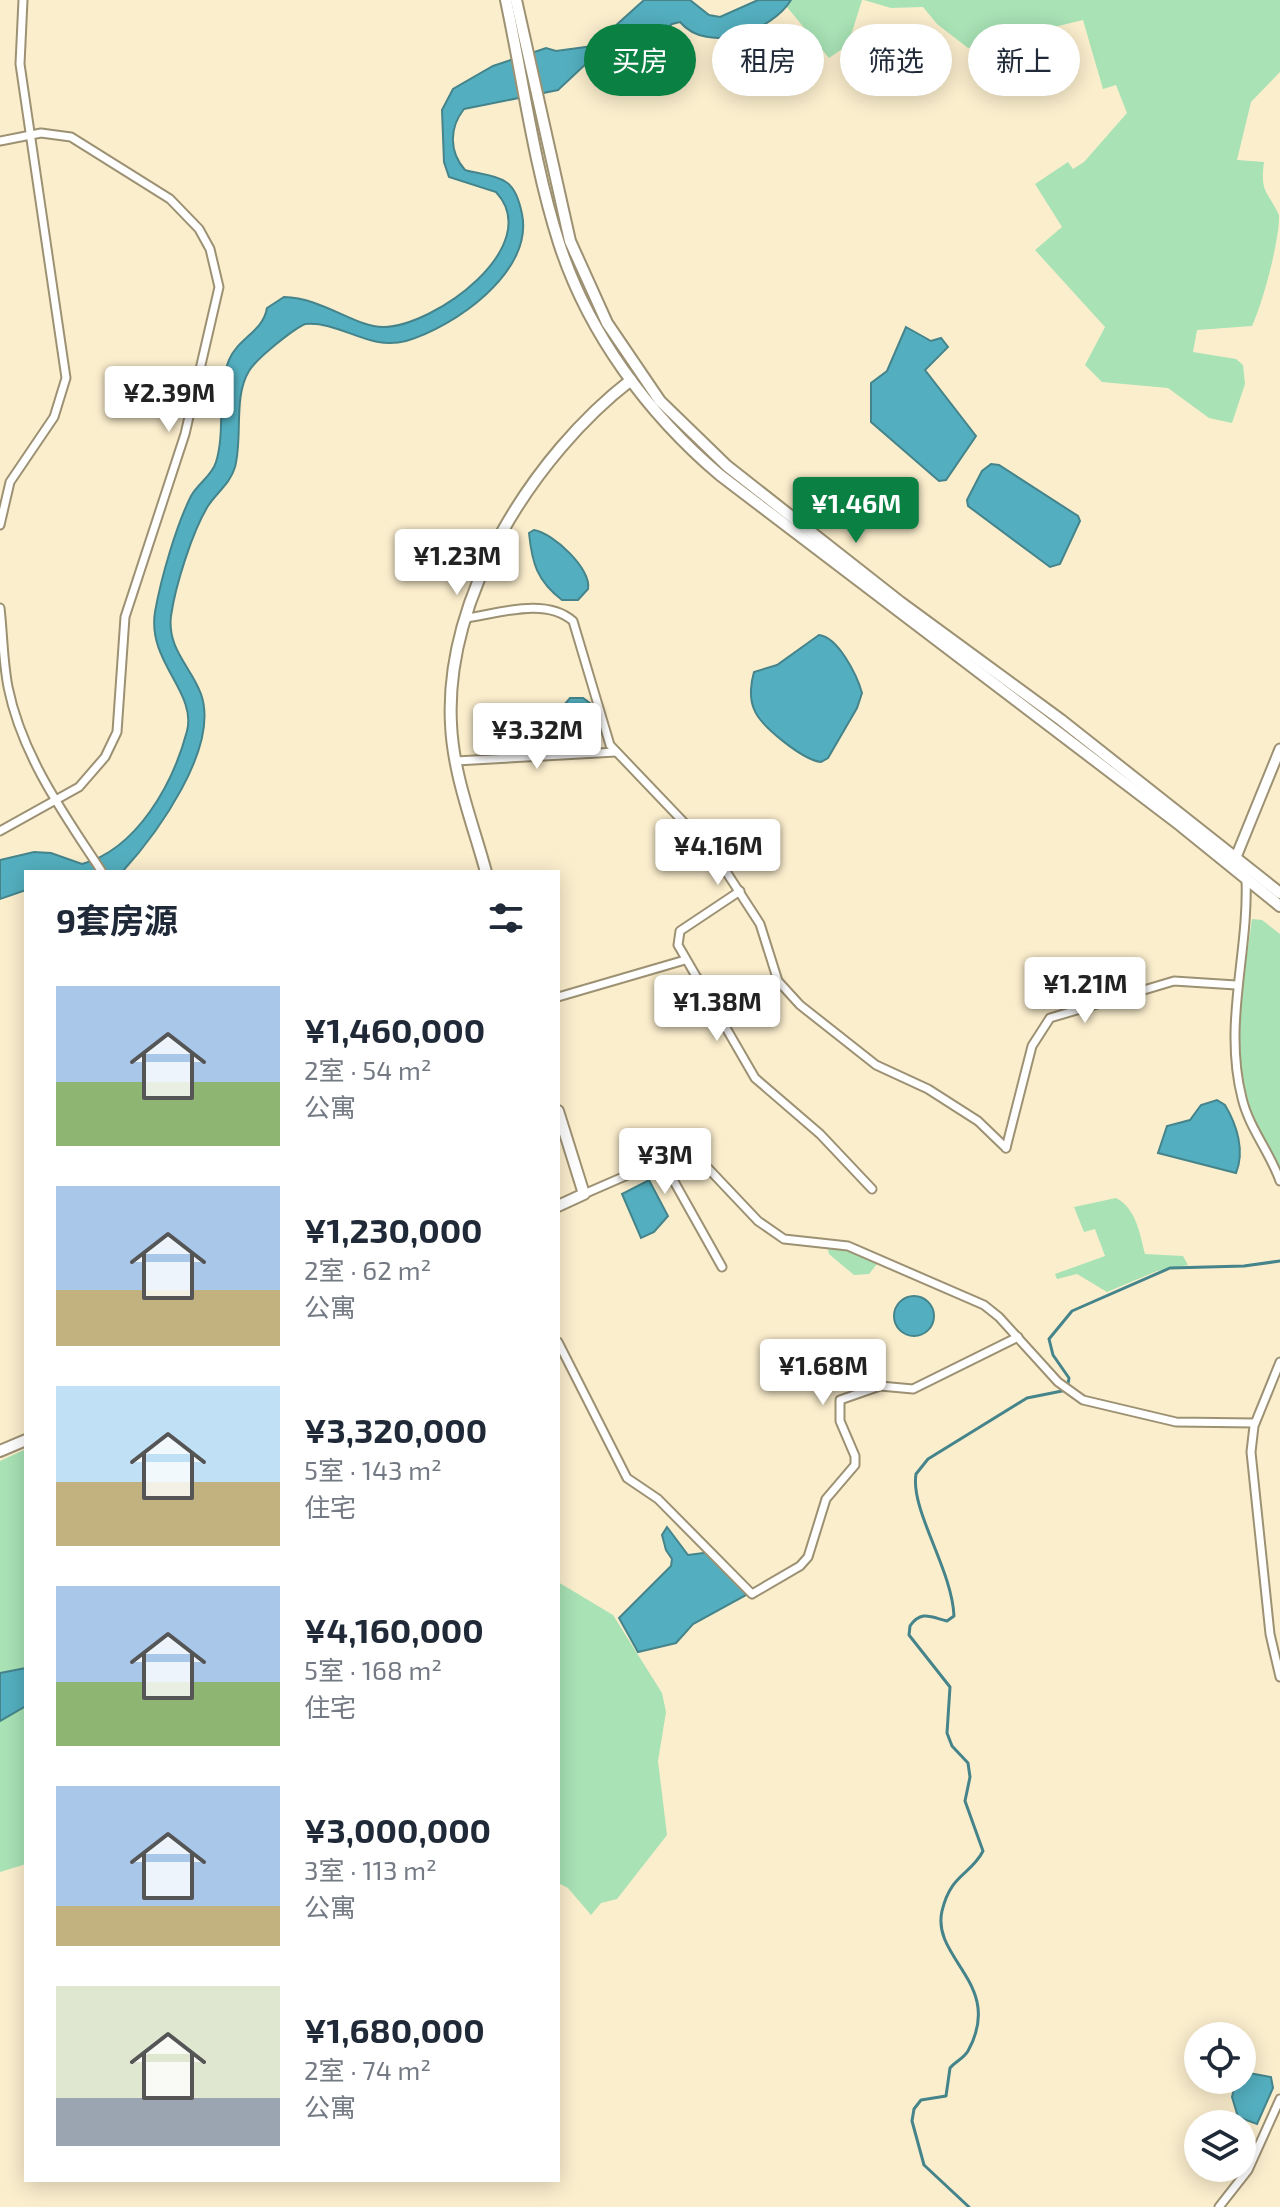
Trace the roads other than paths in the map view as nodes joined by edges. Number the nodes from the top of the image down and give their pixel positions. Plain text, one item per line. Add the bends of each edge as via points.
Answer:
1 (23, 0) edge
2 (506, 0) edge
3 (516, 0) edge
4 (520, 45) junction
5 (535, 113) junction
6 (31, 135) junction
7 (0, 141) edge
8 (631, 380) junction
9 (0, 525) edge
10 (0, 608) edge
11 (467, 618) junction
12 (1280, 749) edge
13 (616, 752) junction
14 (456, 761) junction
15 (58, 802) junction
16 (0, 831) edge
17 (1236, 857) junction
18 (101, 870) edge
19 (485, 870) edge
20 (1246, 879) junction
21 (740, 891) junction
22 (1280, 893) edge
23 (1280, 906) edge
24 (685, 960) junction
25 (1236, 985) junction
26 (560, 996) edge
27 (560, 1117) edge
28 (662, 1160) junction
29 (1280, 1181) edge
30 (872, 1189) dead end
31 (584, 1194) junction
32 (560, 1205) edge
33 (722, 1267) dead end
34 (1018, 1337) junction
35 (560, 1346) edge
36 (1280, 1362) edge
37 (1255, 1423) junction
38 (24, 1441) edge
39 (0, 1451) edge
40 (1280, 1677) edge
41 (1280, 2099) edge
42 (1219, 2207) edge

1 - 6 street via 19,55
2 - 4 main road
3 - 4 main road
4 - 5 main road
5 - 8 main road via 549,205 567,264 586,307
5 - 17 main road via 585,281 632,363 676,419 727,466
6 - 7 street
6 - 9 street via 66,378 54,417 10,482
6 - 15 street via 71,137 170,199 199,229 219,287 185,434 125,617 117,732 90,776
8 - 11 main road via 587,417 543,466 501,536
8 - 20 main road via 668,426 720,475
10 - 15 street via 14,712 30,754
11 - 13 street via 539,608 573,621 603,729
11 - 14 main road via 451,697
12 - 17 street
13 - 14 street
13 - 21 street via 716,856
14 - 19 main road
15 - 16 street
15 - 18 street
17 - 22 main road
20 - 23 main road
20 - 25 street
21 - 24 street via 680,931 677,939
21 - 25 street via 765,935 778,981 800,1005 876,1065 978,1121 1006,1148 1032,1046 1046,1021 1174,981
24 - 26 street
24 - 30 street via 755,1078 820,1134
25 - 29 street via 1234,1043 1241,1096
27 - 31 main road
28 - 31 street
28 - 33 street
28 - 34 street via 688,1153 773,1233 797,1242 848,1246 967,1296
31 - 32 main road
34 - 35 street via 913,1389 880,1386 840,1400 840,1421 855,1465 826,1499 808,1557 752,1594 658,1499 627,1478
34 - 37 street via 1066,1389 1091,1404 1176,1422
36 - 37 street
37 - 40 street via 1251,1452 1270,1634
38 - 39 main road
41 - 42 street via 1248,2170

